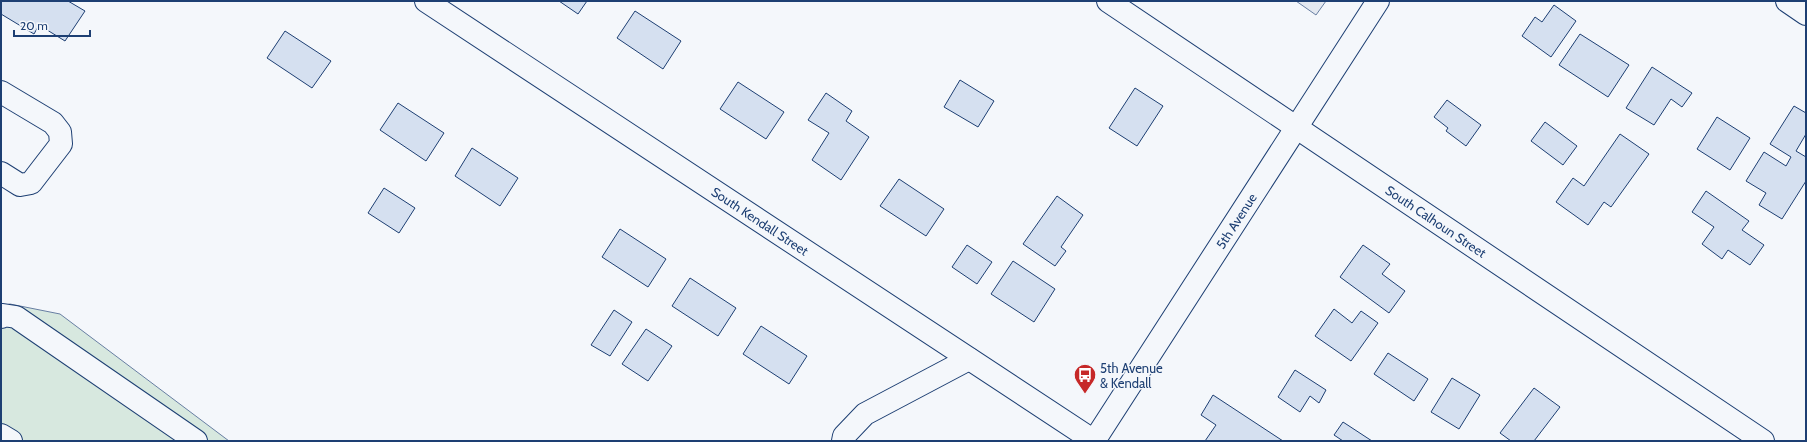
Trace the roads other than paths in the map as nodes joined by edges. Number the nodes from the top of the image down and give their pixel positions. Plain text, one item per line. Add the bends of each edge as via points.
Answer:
1 (426, 1) edge
2 (1108, 1) edge
3 (1378, 1) edge
4 (1787, 1) edge
5 (1806, 14) edge
6 (1, 92) edge
7 (1296, 128) junction
8 (1, 173) edge
9 (1, 317) edge
10 (969, 359) junction
11 (1, 435) edge
12 (10, 441) edge
13 (196, 441) edge
14 (843, 441) edge
15 (1094, 441) edge
16 (1763, 441) edge

1 - 10 street, South Kendall Street
2 - 7 street, South Calhoun Street
3 - 7 street, 5th Avenue
4 - 5 street
6 - 8 street via 53,123 60,132 61,144 31,183 20,185
7 - 15 street, 5th Avenue
7 - 16 street, South Calhoun Street
9 - 13 street via 16,317
10 - 14 street via 865,414 844,436
10 - 15 street, South Kendall Street
11 - 12 street

